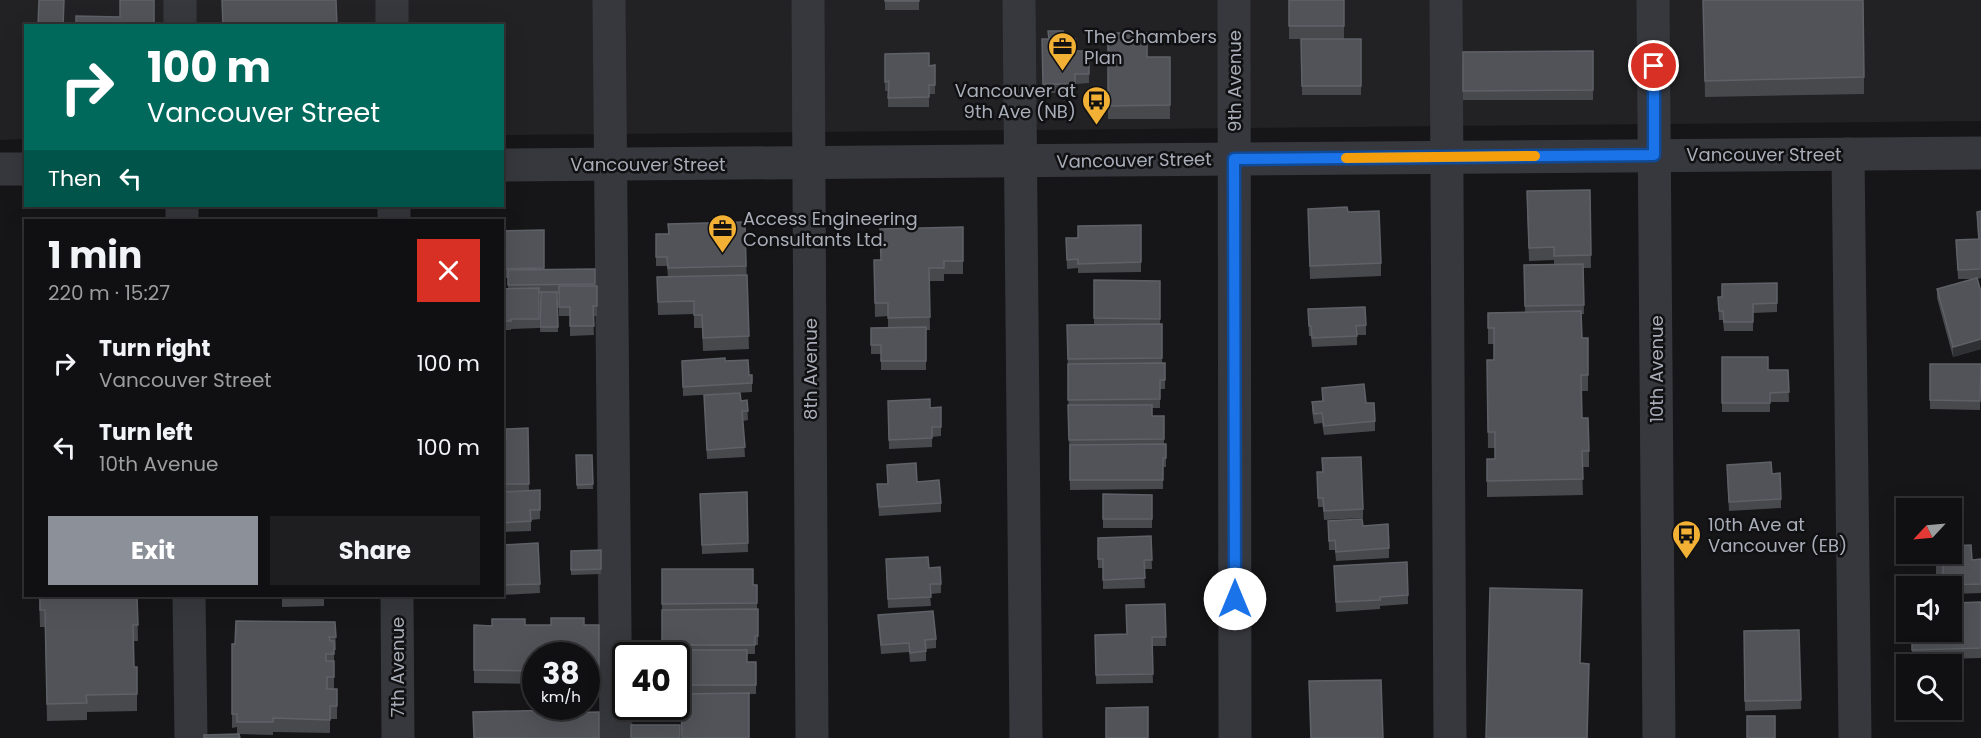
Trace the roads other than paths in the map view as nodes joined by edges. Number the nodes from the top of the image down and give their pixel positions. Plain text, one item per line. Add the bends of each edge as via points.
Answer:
1 (180, 0) edge
2 (392, 0) edge
3 (609, 0) edge
4 (808, 0) edge
5 (1019, 0) edge
6 (1234, 0) edge
7 (1446, 0) edge
8 (1653, 0) edge
9 (180, 24) edge
10 (392, 24) edge
11 (1981, 153) edge
12 (1848, 154) junction
13 (1654, 155) junction
14 (1446, 157) junction
15 (1234, 159) junction
16 (1021, 161) junction
17 (809, 163) junction
18 (610, 164) junction
19 (504, 165) edge
20 (0, 169) edge
21 (24, 169) edge
22 (189, 597) edge
23 (397, 597) edge
24 (191, 738) edge
25 (398, 738) edge
26 (615, 738) edge
27 (812, 738) edge
28 (1026, 738) edge
29 (1236, 738) edge
30 (1450, 738) edge
31 (1659, 738) edge
32 (1856, 738) edge

1 - 9 street
2 - 10 street
3 - 18 street
4 - 17 street, 8th Avenue
5 - 16 street
6 - 15 street, 9th Avenue
7 - 14 street
8 - 13 street, 10th Avenue
11 - 12 street, Vancouver Street
12 - 13 street, Vancouver Street
12 - 32 street
13 - 14 street, Vancouver Street
13 - 31 street, 10th Avenue
14 - 15 street, Vancouver Street
14 - 30 street
15 - 16 street, Vancouver Street
15 - 29 street, 9th Avenue
16 - 17 street, Vancouver Street
16 - 28 street
17 - 18 street, Vancouver Street
17 - 27 street, 8th Avenue
18 - 19 street, Vancouver Street
18 - 26 street
20 - 21 street
22 - 24 street
23 - 25 street, 7th Avenue

